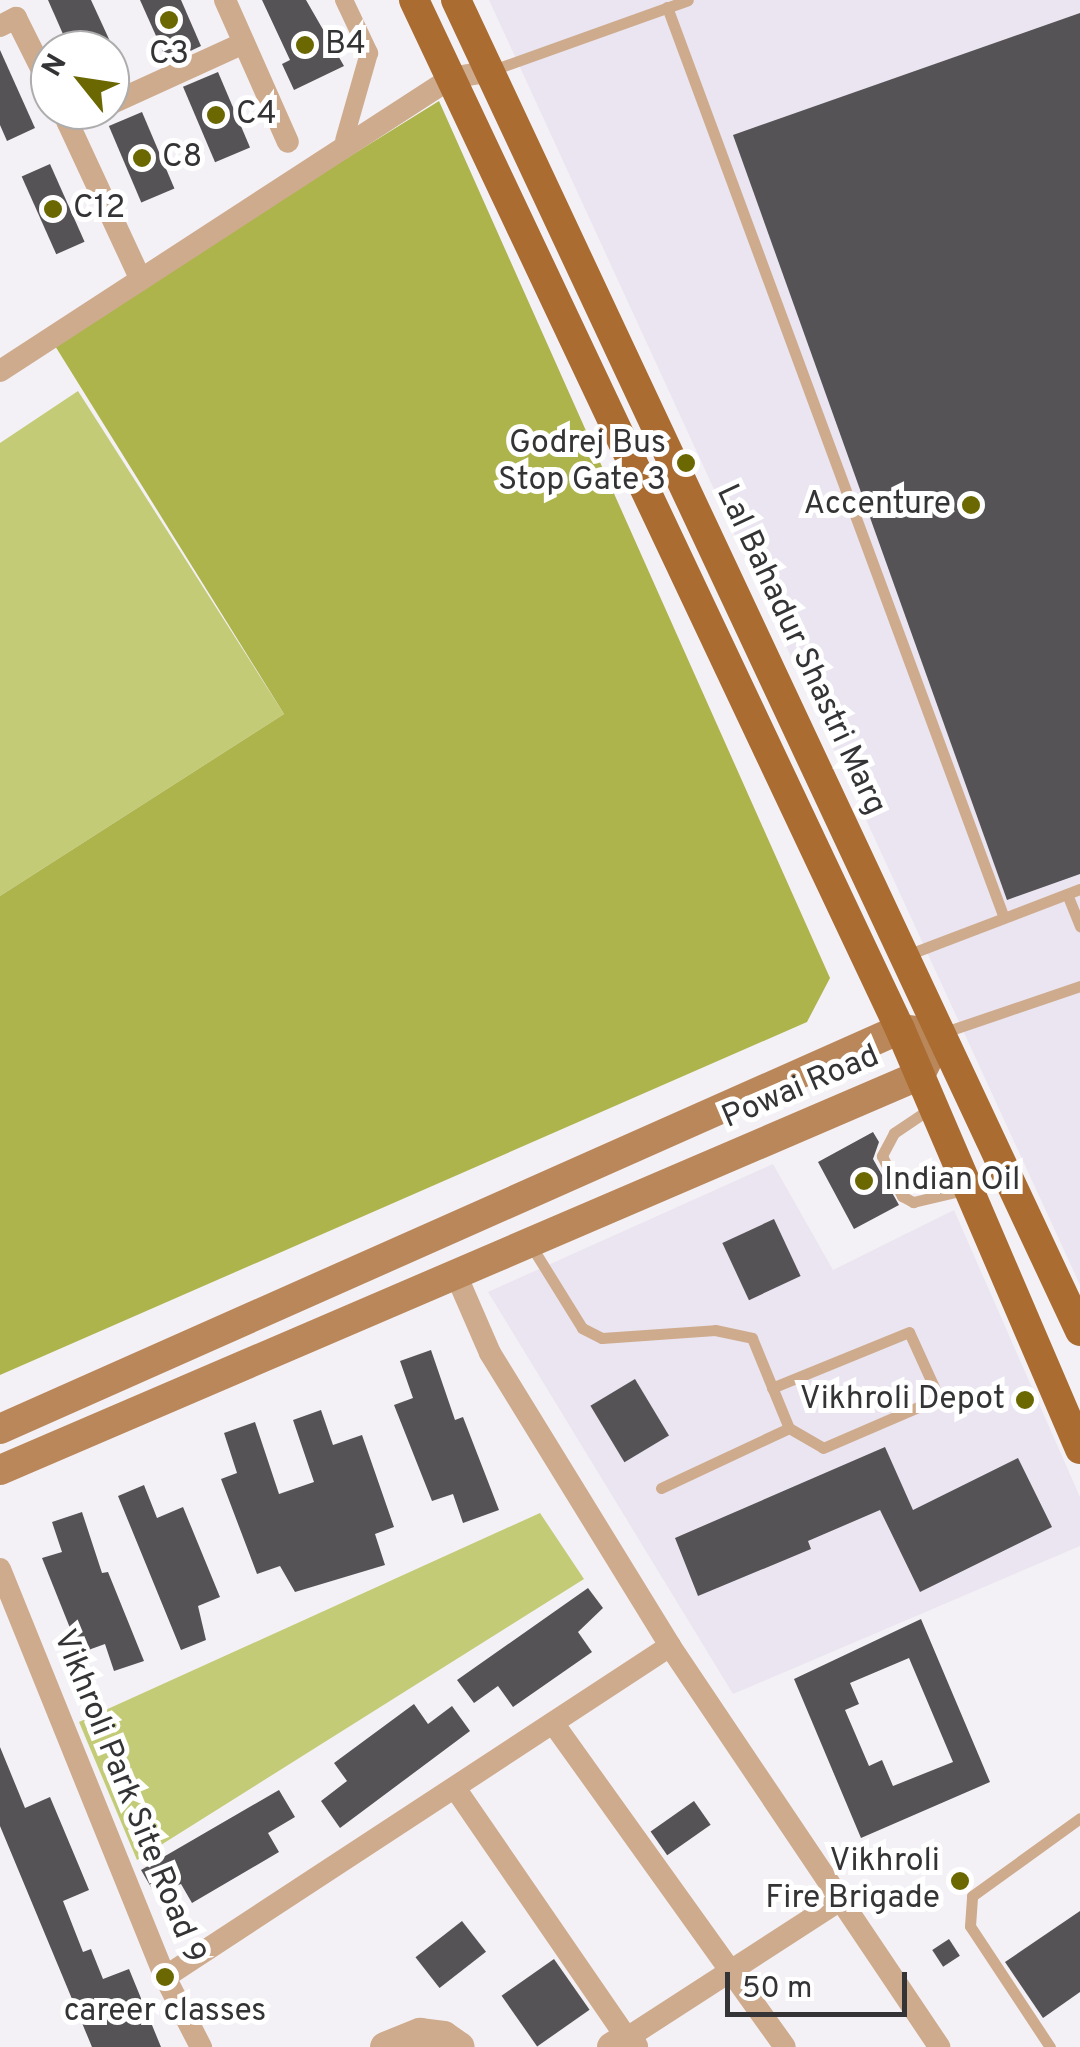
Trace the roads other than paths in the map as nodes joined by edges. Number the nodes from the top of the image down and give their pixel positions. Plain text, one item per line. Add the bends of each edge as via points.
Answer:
1 (225, 0) edge
2 (344, 0) edge
3 (414, 0) edge
4 (456, 0) edge
5 (688, 0) edge
6 (667, 8) junction
7 (0, 26) edge
8 (244, 43) junction
9 (30, 46) edge
10 (490, 72) junction
11 (451, 78) junction
12 (130, 95) edge
13 (71, 130) edge
14 (344, 140) dead end
15 (288, 142) dead end
16 (141, 280) junction
17 (0, 371) edge
18 (1074, 891) edge
19 (1004, 918) junction
20 (1080, 926) edge
21 (906, 956) junction
22 (1080, 986) edge
23 (900, 1029) junction
24 (940, 1034) junction
25 (920, 1075) junction
26 (933, 1106) junction
27 (968, 1188) junction
28 (530, 1244) junction
29 (457, 1277) junction
30 (1080, 1330) edge
31 (772, 1388) junction
32 (1069, 1396) edge
33 (789, 1428) junction
34 (0, 1429) edge
35 (1080, 1449) edge
36 (0, 1470) edge
37 (662, 1488) dead end
38 (0, 1569) edge
39 (670, 1646) junction
40 (553, 1723) junction
41 (455, 1788) junction
42 (1080, 1818) edge
43 (840, 1900) junction
44 (730, 1969) junction
45 (165, 1978) junction
46 (624, 2044) edge
47 (200, 2047) edge
48 (386, 2047) edge
49 (460, 2047) edge
50 (785, 2047) edge
51 (938, 2047) edge
52 (1050, 2047) edge

1 - 8 street
2 - 14 street via 370,53
3 - 11 main road
4 - 10 main road, Lal Bahadur Shastri Marg
5 - 6 lane
6 - 10 lane
6 - 19 lane
7 - 9 street via 16,18
8 - 12 street
8 - 15 street
10 - 11 street
10 - 21 main road, Lal Bahadur Shastri Marg
11 - 16 street
11 - 23 main road
13 - 16 street
16 - 17 street
18 - 19 lane
18 - 20 lane
19 - 21 lane
21 - 24 main road, Lal Bahadur Shastri Marg
22 - 24 lane
23 - 24 main road, Powai Road
23 - 25 main road
23 - 34 main road, Powai Road
24 - 25 main road, Powai Road
24 - 30 main road, Lal Bahadur Shastri Marg
25 - 26 main road
25 - 28 main road, Powai Road
26 - 27 main road
26 - 27 lane via 894,1134 882,1156 902,1196 913,1202
27 - 32 main road
28 - 29 main road, Powai Road
28 - 31 lane via 582,1328 602,1338 714,1330 752,1338
29 - 36 main road, Powai Road
29 - 39 street via 490,1353
31 - 33 lane
31 - 33 lane via 909,1332 939,1398 823,1448
32 - 35 main road
33 - 37 lane
38 - 45 street, Vikhroli Park Site Road 9
39 - 40 street
39 - 43 street
40 - 41 street
40 - 44 street
41 - 45 street
41 - 46 street
42 - 52 lane via 972,1896 970,1926
43 - 44 street
43 - 51 street
44 - 46 street
44 - 50 street
45 - 47 street, Vikhroli Park Site Road 9
48 - 49 street via 420,2033 444,2036

